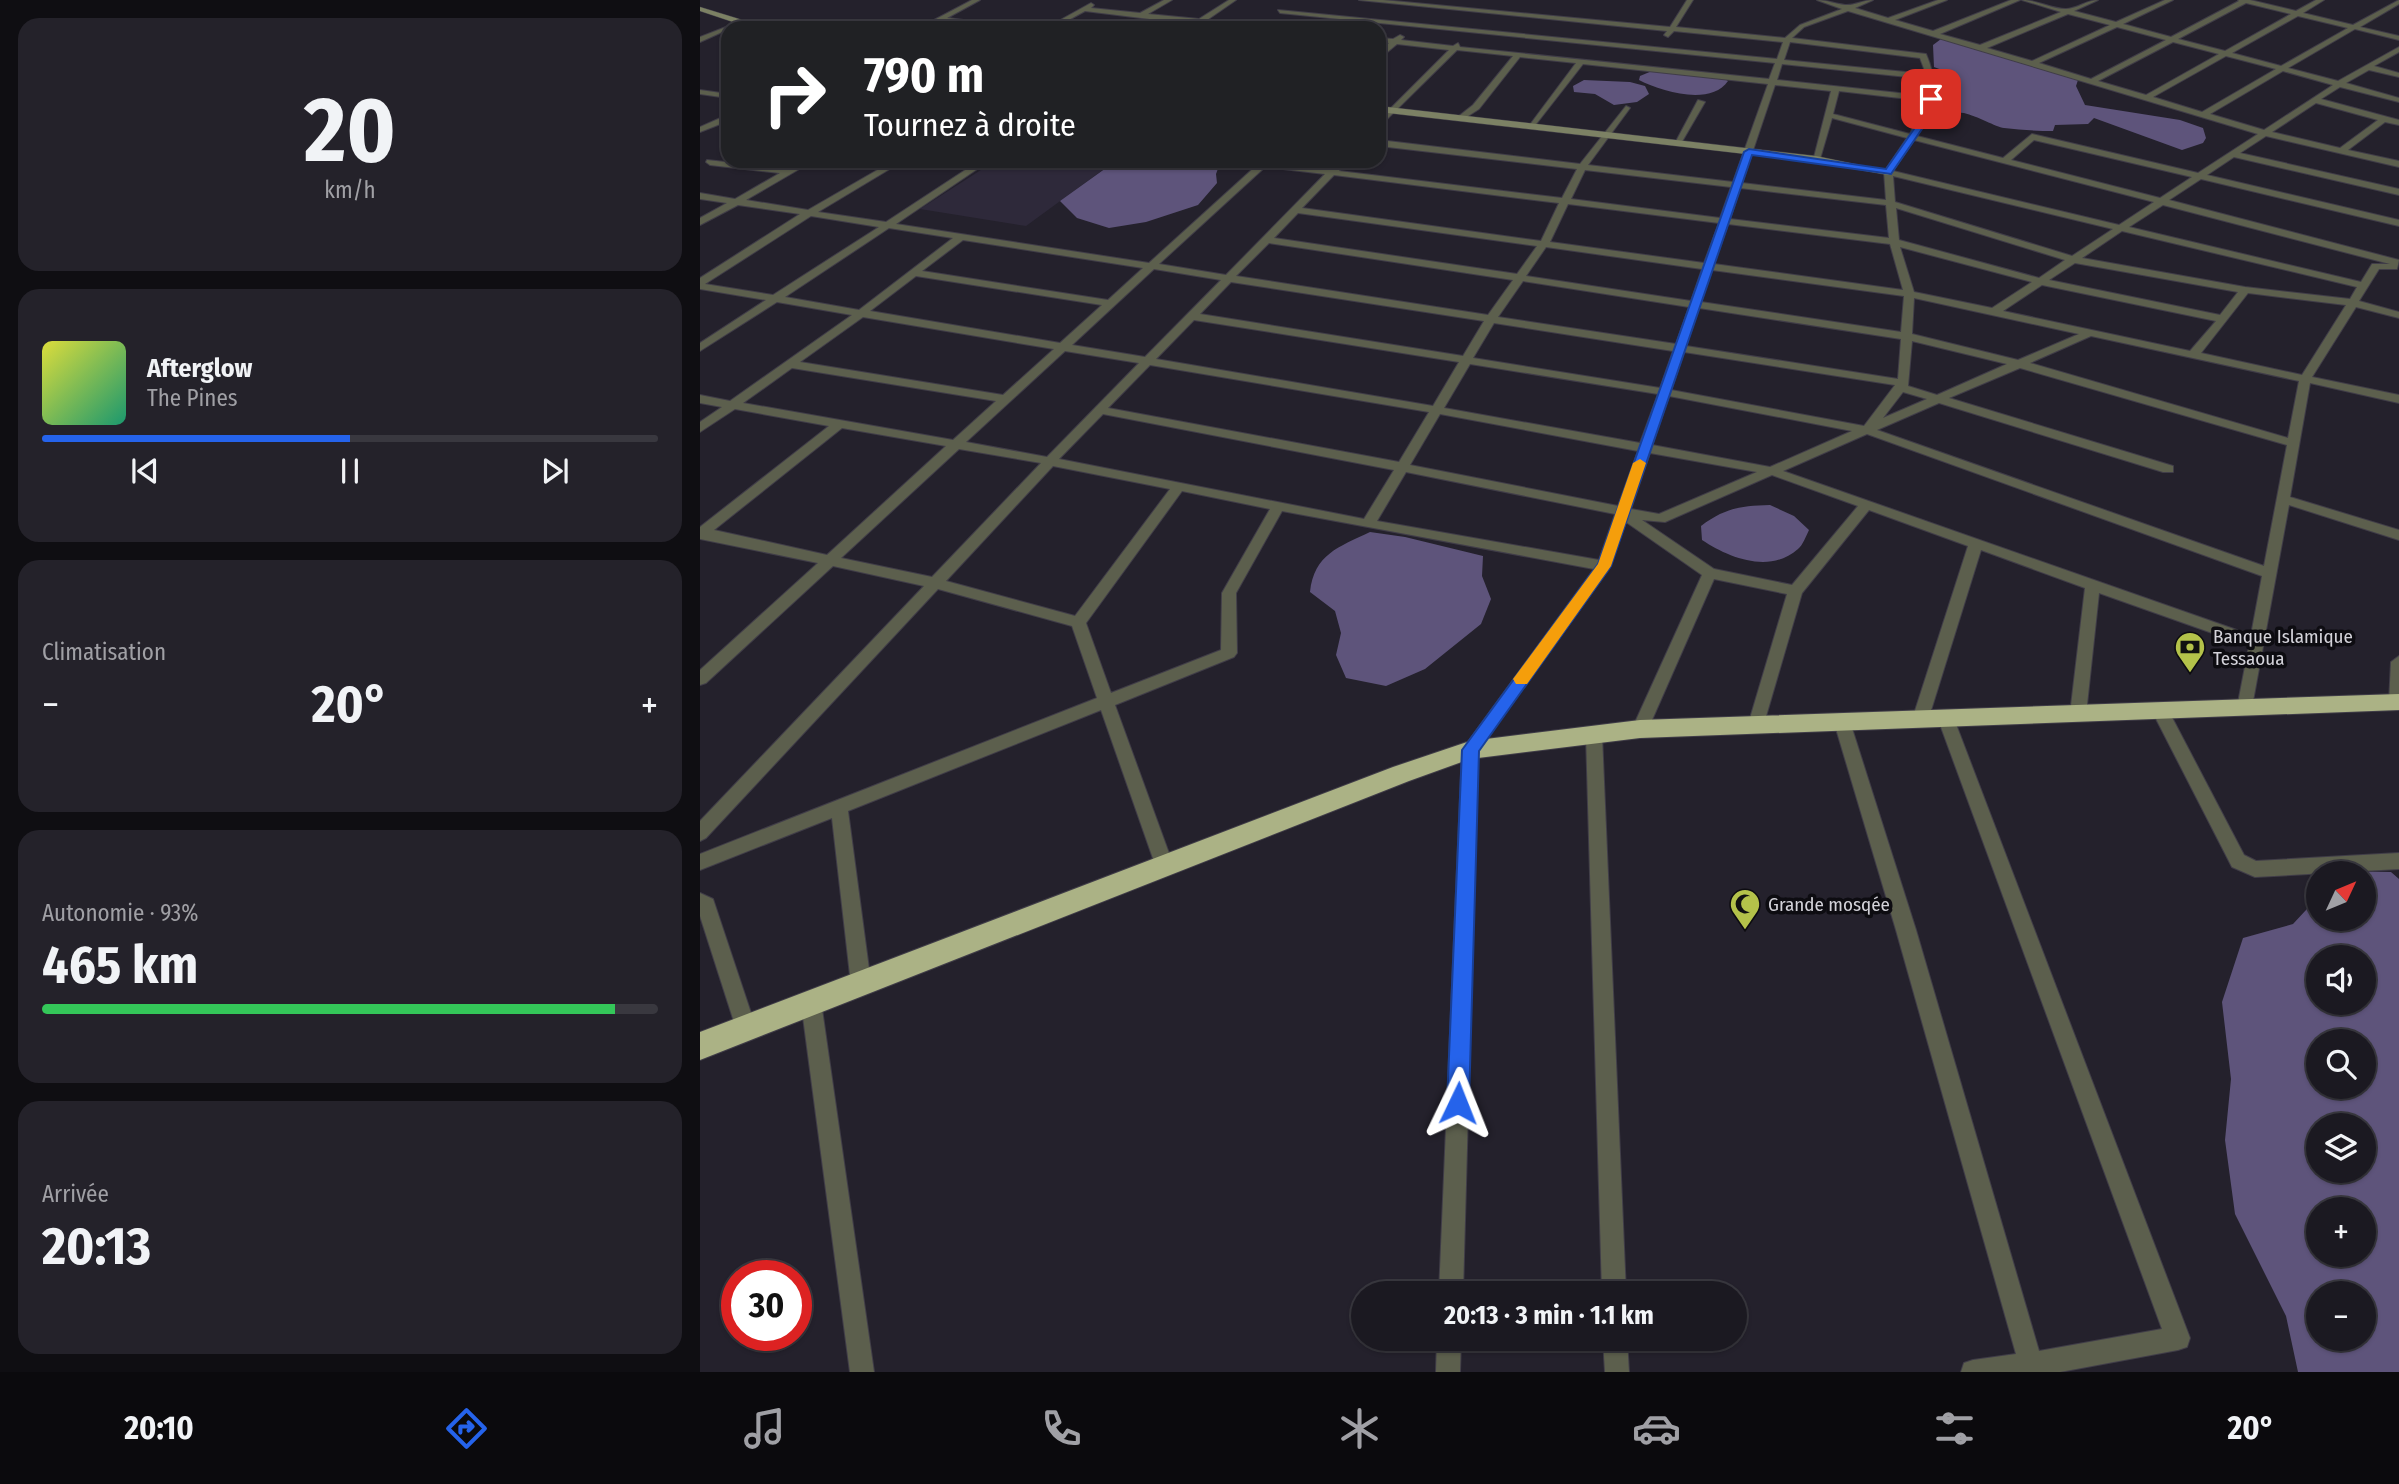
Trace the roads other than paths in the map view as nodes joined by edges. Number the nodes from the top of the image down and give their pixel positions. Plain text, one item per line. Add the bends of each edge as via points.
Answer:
1 (977, 0) edge
2 (1099, 0) edge
3 (1169, 0) edge
4 (1233, 0) edge
5 (1293, 0) edge
6 (1362, 0) edge
7 (1440, 0) edge
8 (1690, 0) edge
9 (1821, 0) edge
10 (1870, 0) edge
11 (1944, 0) edge
12 (2017, 0) edge
13 (2025, 0) edge
14 (2095, 0) edge
15 (2169, 0) edge
16 (2245, 0) edge
17 (2321, 0) edge
18 (2399, 1) edge
19 (1433, 6) junction
20 (1848, 8) junction
21 (700, 9) edge
22 (1083, 9) junction
23 (1280, 11) junction
24 (2068, 11) junction
25 (1490, 12) junction
26 (2297, 13) junction
27 (1141, 15) junction
28 (1272, 17) dead end
29 (940, 19) junction
30 (1362, 20) joint
31 (1890, 20) junction
32 (736, 21) edge
33 (936, 21) edge
34 (960, 21) edge
35 (1062, 21) edge
36 (1200, 21) joint
37 (1372, 21) edge
38 (1386, 22) edge
39 (2116, 24) junction
40 (1413, 25) junction
41 (2353, 27) junction
42 (1672, 29) junction
43 (721, 31) edge
44 (1472, 31) junction
45 (1935, 33) junction
46 (2399, 37) edge
47 (2172, 39) junction
48 (700, 40) edge
49 (1787, 40) junction
50 (1386, 41) edge
51 (1395, 42) junction
52 (1982, 47) junction
53 (1454, 48) junction
54 (1658, 48) junction
55 (1386, 50) edge
56 (2397, 52) edge
57 (2226, 54) junction
58 (1518, 55) junction
59 (1781, 60) junction
60 (1582, 61) junction
61 (2035, 62) junction
62 (2368, 67) junction
63 (1644, 68) junction
64 (2282, 69) junction
65 (2399, 75) edge
66 (1931, 76) junction
67 (2094, 80) junction
68 (1774, 81) junction
69 (2339, 84) junction
70 (1836, 88) junction
71 (703, 92) dead end
72 (721, 95) edge
73 (2148, 97) junction
74 (1931, 99) junction
75 (2315, 100) junction
76 (2399, 100) edge
77 (1701, 102) dead end
78 (1626, 108) dead end
79 (1386, 109) edge
80 (1395, 110) junction
81 (2204, 114) junction
82 (1828, 115) junction
83 (1386, 118) edge
84 (1462, 118) junction
85 (2384, 119) junction
86 (721, 121) edge
87 (2399, 123) edge
88 (1533, 126) junction
89 (704, 128) edge
90 (2265, 133) junction
91 (1604, 135) junction
92 (1912, 137) junction
93 (1676, 143) junction
94 (1386, 144) edge
95 (2342, 150) junction
96 (1749, 152) junction
97 (2232, 154) junction
98 (721, 156) edge
99 (1816, 159) junction
100 (2005, 161) junction
101 (710, 162) junction
102 (721, 163) edge
103 (2399, 163) edge
104 (700, 167) edge
105 (1582, 167) junction
106 (758, 168) edge
107 (797, 168) edge
108 (887, 168) edge
109 (974, 168) edge
110 (1257, 168) edge
111 (1305, 168) edge
112 (1336, 168) edge
113 (790, 172) junction
114 (1332, 172) junction
115 (1888, 172) junction
116 (2199, 176) junction
117 (1737, 186) junction
118 (2399, 192) edge
119 (700, 196) edge
120 (2162, 200) junction
121 (736, 201) junction
122 (1564, 202) junction
123 (1890, 203) junction
124 (1297, 210) junction
125 (809, 213) junction
126 (1725, 221) junction
127 (700, 222) edge
128 (2399, 223) edge
129 (888, 225) junction
130 (2121, 227) junction
131 (962, 236) junction
132 (1269, 240) junction
133 (1894, 242) junction
134 (1544, 244) junction
135 (2072, 259) junction
136 (2399, 265) edge
137 (1151, 266) junction
138 (1710, 267) junction
139 (913, 273) junction
140 (1229, 278) junction
141 (1520, 278) junction
142 (2039, 281) junction
143 (700, 284) edge
144 (2364, 286) junction
145 (2245, 290) junction
146 (1909, 294) junction
147 (774, 299) junction
148 (1110, 303) junction
149 (1696, 303) junction
150 (2354, 303) junction
151 (1995, 311) junction
152 (860, 314) junction
153 (2399, 315) edge
154 (1192, 316) junction
155 (1491, 319) junction
156 (2223, 319) junction
157 (2092, 332) junction
158 (1905, 336) junction
159 (1062, 347) junction
160 (700, 348) edge
161 (1680, 348) junction
162 (2193, 355) junction
163 (1466, 361) junction
164 (1149, 362) junction
165 (790, 364) junction
166 (2020, 364) junction
167 (2305, 379) junction
168 (1902, 385) junction
169 (1665, 392) junction
170 (700, 399) edge
171 (1005, 399) junction
172 (1939, 399) junction
173 (2399, 399) edge
174 (732, 405) junction
175 (1099, 410) junction
176 (1436, 410) junction
177 (838, 425) junction
178 (700, 428) edge
179 (1867, 430) junction
180 (2293, 443) junction
181 (954, 446) junction
182 (1645, 449) junction
183 (1050, 461) junction
184 (1402, 467) junction
185 (2168, 469) dead end
186 (1772, 471) junction
187 (1179, 486) junction
188 (2283, 499) junction
189 (1866, 505) junction
190 (1278, 506) junction
191 (1622, 513) junction
192 (1368, 524) junction
193 (701, 533) edge
194 (2399, 535) edge
195 (1976, 543) junction
196 (829, 560) junction
197 (1604, 566) junction
198 (1710, 573) junction
199 (2270, 574) junction
200 (935, 583) junction
201 (2093, 585) junction
202 (1795, 591) junction
203 (1078, 622) junction
204 (2257, 643) junction
205 (2399, 662) edge
206 (700, 679) edge
207 (1107, 702) junction
208 (2398, 702) edge
209 (2245, 708) junction
210 (2160, 711) junction
211 (2078, 714) junction
212 (1946, 719) junction
213 (1920, 720) junction
214 (1842, 722) junction
215 (1756, 725) junction
216 (1640, 729) junction
217 (1594, 735) junction
218 (1470, 750) junction
219 (839, 807) junction
220 (700, 833) edge
221 (2399, 861) edge
222 (700, 862) edge
223 (1166, 867) junction
224 (700, 902) edge
225 (860, 984) junction
226 (811, 1002) junction
227 (746, 1028) junction
228 (700, 1046) edge
229 (1451, 1281) edge
230 (1614, 1281) edge
231 (1449, 1351) edge
232 (1615, 1351) edge
233 (2032, 1368) edge
234 (862, 1372) edge
235 (1448, 1372) edge
236 (1616, 1372) edge
237 (1973, 1372) edge

1 - 29 street
2 - 22 street
3 - 27 street
4 - 36 street
5 - 23 street
6 - 19 street
7 - 19 street
8 - 42 street
9 - 20 street
10 - 20 street
11 - 31 street
12 - 45 street
13 - 24 street
14 - 24 street
15 - 39 street
16 - 26 street
16 - 47 street
17 - 26 street
18 - 41 street
19 - 25 street
19 - 40 street
20 - 31 street
20 - 49 street via 1802,26
21 - 32 street
22 - 27 street
22 - 35 street
23 - 28 street
23 - 30 street
24 - 39 street
24 - 52 street
25 - 42 street
25 - 44 street
26 - 41 street
26 - 57 street
27 - 36 street
29 - 33 street
29 - 34 street
30 - 37 street
31 - 45 street
38 - 40 street
39 - 47 street
39 - 61 street
40 - 44 street
40 - 51 street
41 - 46 street
41 - 64 street
42 - 49 street
42 - 54 street
43 - 48 street
44 - 53 street
44 - 54 street
45 - 52 street
47 - 57 street
47 - 67 street
49 - 59 street
49 - 66 street via 1923,56
50 - 51 street
51 - 53 street
51 - 55 street
52 - 61 street
53 - 58 street
53 - 80 street
54 - 59 street
54 - 63 street
56 - 62 street
57 - 64 street
57 - 73 street
58 - 60 street
58 - 84 street
59 - 66 street
59 - 68 street
60 - 63 street
60 - 88 street
61 - 67 street
62 - 65 street
62 - 69 street
63 - 68 street
64 - 69 street
64 - 81 street
66 - 74 street
67 - 73 street
68 - 70 street
68 - 96 street
69 - 75 street
69 - 76 street
70 - 74 street
70 - 82 street
71 - 72 street
73 - 81 street
74 - 92 street
75 - 85 street
75 - 90 street
77 - 93 street
78 - 91 street
79 - 80 street
80 - 83 street
80 - 84 street
81 - 90 street
82 - 92 street
82 - 99 street
84 - 88 street
85 - 87 street
85 - 95 street
86 - 89 street
88 - 91 street
90 - 95 street
90 - 97 street
91 - 93 street
91 - 105 street
92 - 100 street
92 - 115 street
93 - 96 street
94 - 105 street
95 - 103 street
96 - 99 street
96 - 117 street
97 - 116 street
97 - 118 street
98 - 101 street
99 - 115 street
100 - 116 street via 2032,137
100 - 120 street
101 - 102 street
101 - 104 street
105 - 117 street
105 - 122 street
106 - 113 street
107 - 113 street
108 - 125 street
109 - 129 street
110 - 137 street
111 - 114 street
112 - 114 street
113 - 121 street
114 - 122 street
114 - 124 street
115 - 123 street
115 - 130 street
116 - 120 street
116 - 128 street
117 - 123 street
117 - 126 street
119 - 121 street
120 - 130 street
120 - 136 street
121 - 125 street
121 - 127 street
122 - 126 street
122 - 134 street
123 - 133 street
123 - 135 street
124 - 132 street
124 - 134 street
125 - 129 street
125 - 143 street
126 - 133 street
126 - 138 street
129 - 131 street
129 - 147 street
130 - 135 street
130 - 144 street
131 - 137 street
131 - 139 street
132 - 140 street
132 - 141 street
133 - 142 street
133 - 146 street
134 - 138 street
134 - 141 street
135 - 142 street
135 - 145 street
136 - 144 street via 2376,266
137 - 140 street
137 - 148 street
138 - 146 street
138 - 149 street
139 - 148 street
139 - 152 street
140 - 154 street
140 - 155 street
141 - 149 street
141 - 155 street
142 - 151 street
142 - 156 street
143 - 147 street
144 - 150 street
145 - 150 street
145 - 156 street
146 - 151 street
146 - 158 street
147 - 152 street
147 - 160 street
148 - 159 street
149 - 158 street
149 - 161 street
150 - 153 street
150 - 167 street
151 - 157 street
152 - 159 street
152 - 165 street
154 - 163 street
154 - 164 street
155 - 161 street
155 - 163 street
156 - 162 street
157 - 162 street
157 - 166 street
158 - 166 street
158 - 168 street
159 - 164 street
159 - 171 street
161 - 168 street
161 - 169 street
162 - 167 street
163 - 169 street
163 - 176 street
164 - 175 street
164 - 176 street
165 - 171 street
165 - 174 street
166 - 172 street
166 - 180 street
167 - 173 street
167 - 180 street
168 - 172 street
168 - 179 street
169 - 179 street
169 - 182 street
170 - 174 street
171 - 181 street
172 - 179 street
172 - 185 street
174 - 177 street
174 - 178 street
175 - 183 street
175 - 184 street
176 - 182 street
176 - 184 street
177 - 181 street
177 - 193 street
179 - 186 street
179 - 199 street
180 - 188 street
181 - 183 street
181 - 196 street
182 - 186 street
182 - 191 street
183 - 187 street
183 - 200 street
184 - 191 street
184 - 192 street
186 - 189 street
186 - 191 street via 1660,519
187 - 190 street
187 - 203 street
188 - 194 street
188 - 199 street
189 - 195 street
189 - 202 street
190 - 192 street
190 - 207 street via 1229,593 1229,653
191 - 197 street
191 - 198 street
192 - 197 street
193 - 196 street
195 - 201 street
195 - 213 street
196 - 200 street
196 - 206 street
197 - 218 street
198 - 202 street
198 - 216 street
199 - 204 street
200 - 203 street
200 - 220 street
201 - 204 street
201 - 211 street
202 - 215 street
203 - 207 street
204 - 209 street
205 - 208 street
207 - 219 street
207 - 223 street
208 - 209 highway
209 - 210 highway
210 - 211 highway
210 - 221 street via 2238,861 2255,869
211 - 212 highway
212 - 213 highway
212 - 233 street via 2178,1338
213 - 214 highway
214 - 215 highway
214 - 233 street
215 - 216 highway
216 - 217 highway
217 - 218 highway
217 - 230 street
218 - 223 highway
218 - 229 street
219 - 222 street
219 - 225 street
223 - 225 highway
224 - 227 street via 706,905
225 - 226 highway
226 - 227 highway
226 - 234 street
227 - 228 highway
231 - 235 street
232 - 236 street
233 - 237 street

